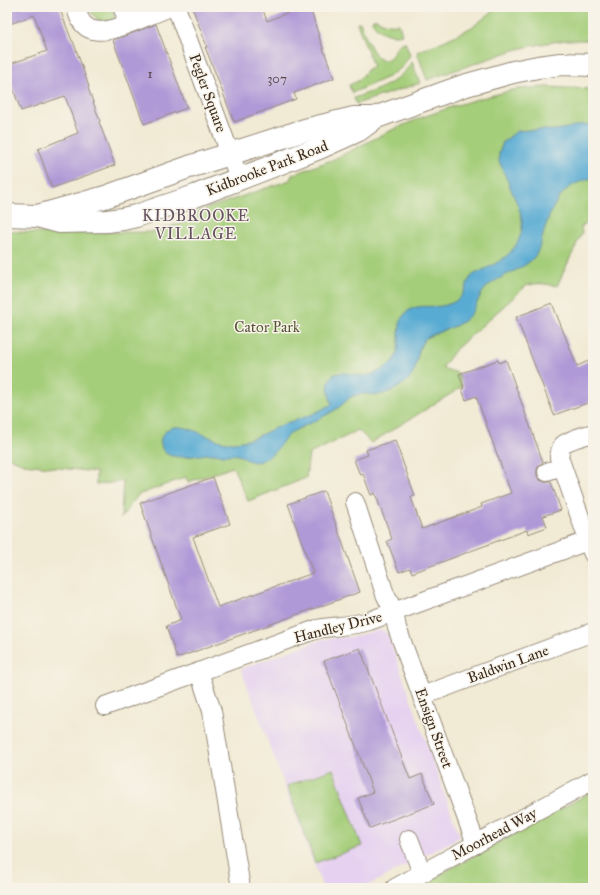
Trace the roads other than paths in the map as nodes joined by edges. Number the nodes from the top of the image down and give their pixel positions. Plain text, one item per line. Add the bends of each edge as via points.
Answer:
1 (76, 7) edge
2 (170, 7) edge
3 (176, 7) edge
4 (125, 15) edge
5 (593, 65) edge
6 (374, 118) junction
7 (231, 154) junction
8 (239, 178) junction
9 (7, 215) edge
10 (37, 216) junction
11 (593, 433) edge
12 (355, 502) dead end
13 (591, 545) edge
14 (394, 612) junction
15 (593, 632) edge
16 (199, 672) junction
17 (422, 696) junction
18 (105, 706) dead end
19 (593, 780) edge
20 (409, 839) dead end
21 (476, 844) junction
22 (422, 873) junction
23 (241, 888) edge
24 (395, 888) edge

1 - 4 street via 82,22 90,29 99,31 110,30
2 - 4 street
3 - 7 street, Pegler Square
5 - 6 highway, Kidbrooke Park Road via 562,64 513,72 463,86
6 - 7 highway, Kidbrooke Park Road via 354,118 305,130
6 - 8 highway, Kidbrooke Park Road via 359,130
7 - 8 street, Pegler Square
7 - 10 highway, Kidbrooke Park Road via 105,197
8 - 10 highway, Kidbrooke Park Road via 123,219 59,222
9 - 10 highway, Kidbrooke Park Road
11 - 13 street via 566,442 562,446 555,469
12 - 14 street, Ensign Street via 385,594
13 - 14 street, Handley Drive
14 - 16 street, Handley Drive via 359,624 317,629
14 - 17 street, Ensign Street via 397,628
15 - 17 street, Baldwin Lane
16 - 18 street, Handley Drive
16 - 23 street via 212,711
17 - 21 street, Ensign Street
19 - 21 street, Moorhead Way
20 - 22 street
21 - 22 street, Moorhead Way
22 - 24 street, Moorhead Way

